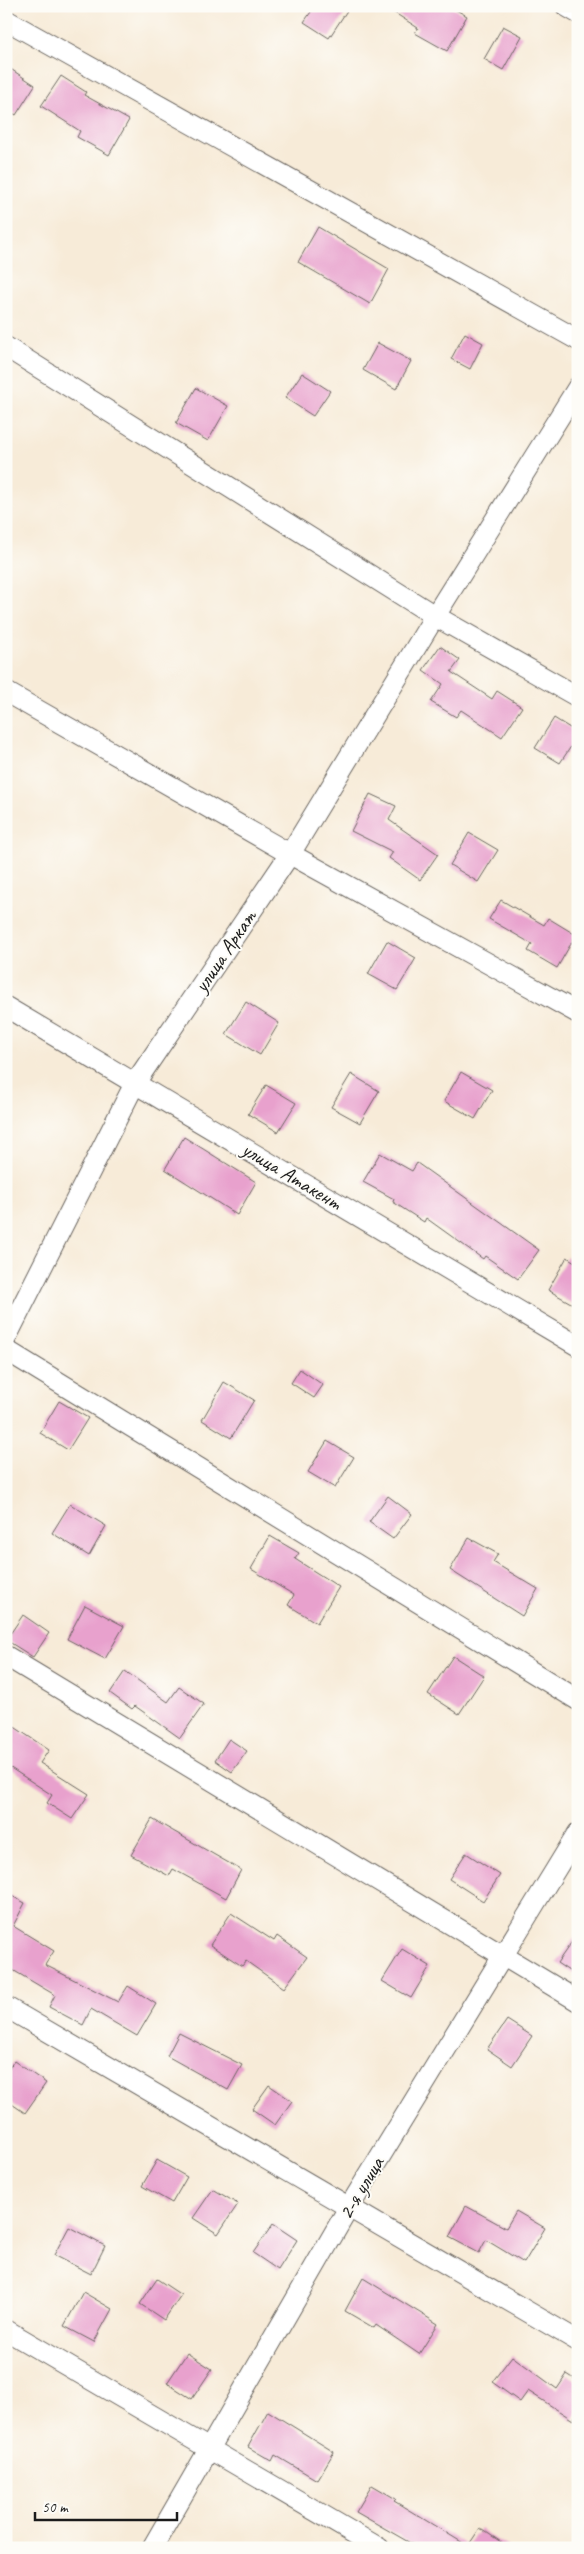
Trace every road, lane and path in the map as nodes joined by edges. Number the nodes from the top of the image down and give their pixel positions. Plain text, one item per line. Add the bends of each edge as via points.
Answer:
1 (566, 6) edge
2 (578, 13) edge
3 (6, 20) edge
4 (578, 340) edge
5 (6, 347) edge
6 (578, 386) edge
7 (435, 616) junction
8 (6, 692) edge
9 (578, 697) edge
10 (290, 854) junction
11 (6, 1007) edge
12 (578, 1013) edge
13 (135, 1083) junction
14 (6, 1338) edge
15 (578, 1346) edge
16 (6, 1350) edge
17 (6, 1656) edge
18 (578, 1700) edge
19 (578, 1833) edge
20 (504, 1957) junction
21 (578, 2001) edge
22 (6, 2007) edge
23 (348, 2209) junction
24 (6, 2330) edge
25 (578, 2341) edge
26 (211, 2448) junction
27 (152, 2548) edge
28 (380, 2548) edge

1 - 2 street
3 - 4 street
5 - 7 street
6 - 7 street, улица Аркат
7 - 9 street
7 - 10 street, улица Аркат
8 - 10 street
10 - 12 street
10 - 13 street, улица Аркат
11 - 13 street, улица Атакент
13 - 14 street, улица Аркат
13 - 15 street, улица Атакент
16 - 18 street
17 - 20 street
19 - 20 street, 2-я улица
20 - 21 street
20 - 23 street, 2-я улица
22 - 23 street
23 - 25 street
23 - 26 street, 2-я улица
24 - 26 street
26 - 27 street, 2-я улица
26 - 28 street

